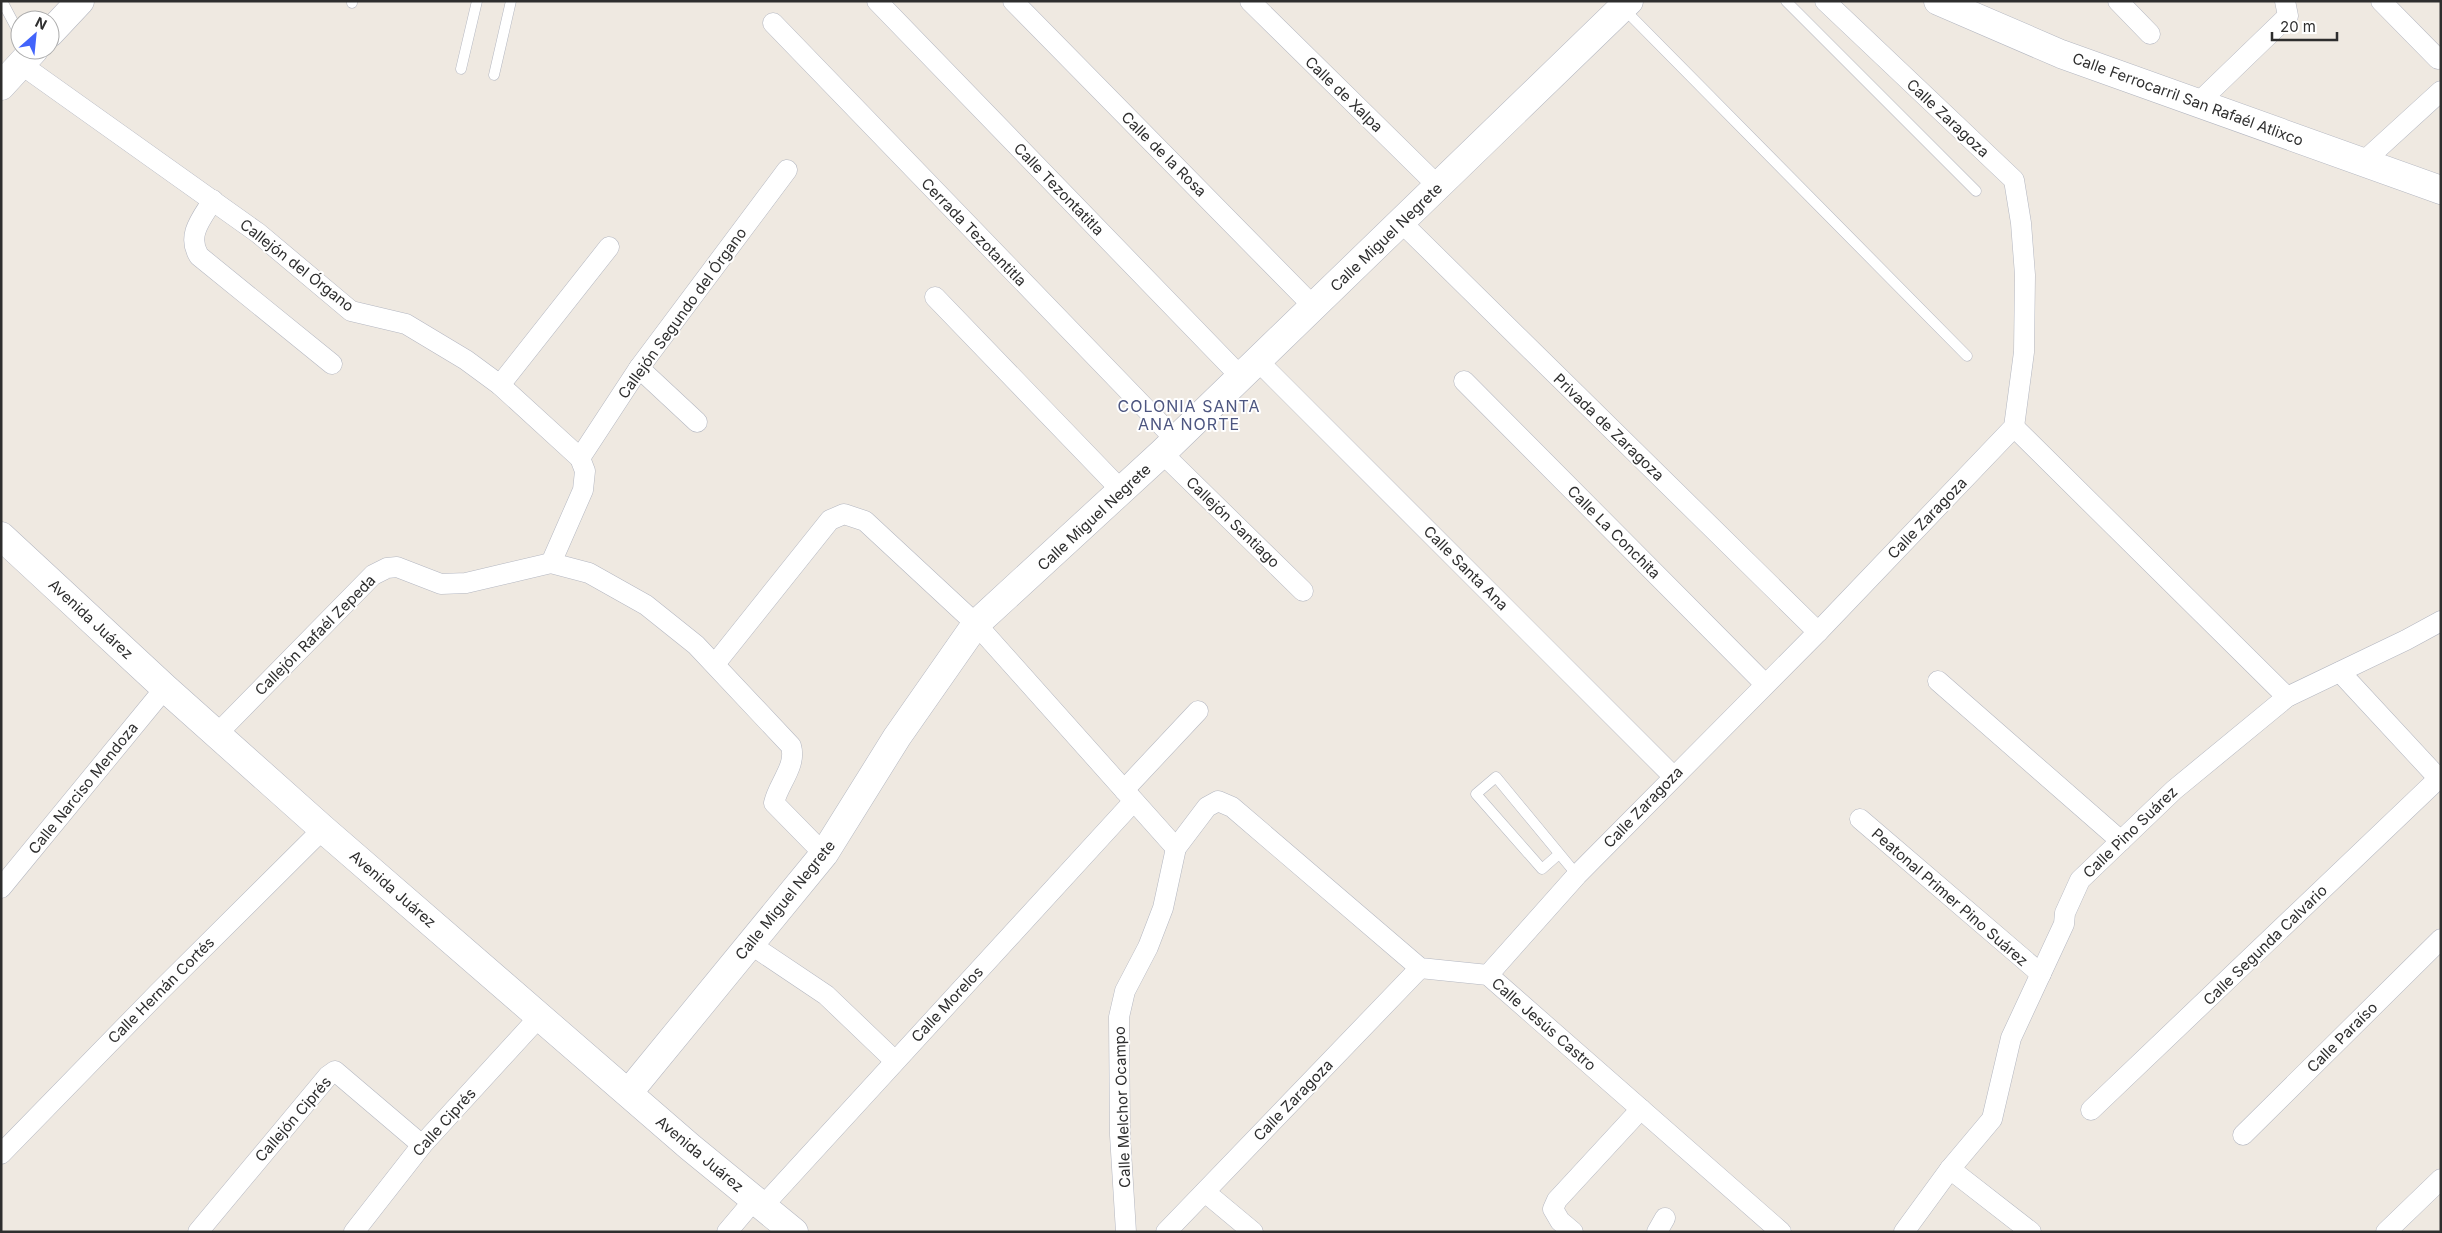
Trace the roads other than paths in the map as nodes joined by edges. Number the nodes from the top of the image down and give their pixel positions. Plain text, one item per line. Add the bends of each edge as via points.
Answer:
1 (2, 1) edge
2 (80, 1) edge
3 (477, 1) edge
4 (511, 1) edge
5 (877, 1) edge
6 (1013, 1) edge
7 (1250, 1) edge
8 (1786, 1) edge
9 (1825, 1) edge
10 (1938, 1) edge
11 (2118, 1) edge
12 (2285, 1) edge
13 (2381, 1) edge
14 (1626, 4) edge
15 (10, 17) edge
16 (60, 22) edge
17 (773, 23) dead end
18 (2150, 34) dead end
19 (2438, 59) dead end
20 (20, 60) edge
21 (38, 60) edge
22 (461, 69) dead end
23 (494, 75) dead end
24 (1, 86) edge
25 (2441, 91) edge
26 (2199, 102) junction
27 (2362, 163) junction
28 (787, 170) dead end
29 (1438, 186) junction
30 (2441, 190) edge
31 (1976, 191) dead end
32 (213, 200) junction
33 (1401, 222) junction
34 (609, 247) dead end
35 (935, 297) dead end
36 (1314, 307) junction
37 (1967, 356) dead end
38 (332, 364) dead end
39 (639, 368) junction
40 (1250, 369) junction
41 (1464, 381) dead end
42 (500, 385) junction
43 (697, 422) dead end
44 (2014, 427) junction
45 (1169, 447) junction
46 (580, 458) junction
47 (1122, 492) junction
48 (3, 542) edge
49 (551, 563) junction
50 (1303, 591) dead end
51 (2441, 621) edge
52 (976, 624) junction
53 (1818, 632) junction
54 (715, 664) junction
55 (2340, 672) junction
56 (1938, 681) dead end
57 (1764, 684) junction
58 (165, 688) junction
59 (2287, 696) junction
60 (1198, 711) dead end
61 (216, 734) junction
62 (1673, 776) junction
63 (2439, 780) edge
64 (1128, 796) junction
65 (1860, 819) dead end
66 (323, 829) junction
67 (2121, 841) junction
68 (1176, 848) junction
69 (824, 854) junction
70 (1559, 854) junction
71 (1577, 875) junction
72 (1, 888) edge
73 (2441, 939) edge
74 (750, 944) junction
75 (1420, 968) junction
76 (2041, 974) junction
77 (1488, 975) junction
78 (540, 1016) junction
79 (895, 1061) junction
80 (629, 1092) junction
81 (1640, 1109) junction
82 (2091, 1110) dead end
83 (2244, 1135) dead end
84 (422, 1145) junction
85 (1, 1154) edge
86 (1950, 1169) junction
87 (2441, 1179) edge
88 (1205, 1192) junction
89 (758, 1203) junction
90 (198, 1232) edge
91 (354, 1232) edge
92 (727, 1232) edge
93 (794, 1232) edge
94 (1126, 1232) edge
95 (1166, 1232) edge
96 (1253, 1232) edge
97 (1573, 1232) edge
98 (1782, 1232) edge
99 (1904, 1232) edge
100 (2031, 1232) edge
101 (2386, 1232) edge

1 - 15 lane
2 - 16 street
3 - 22 lane
4 - 23 lane
5 - 40 street, Calle Tezontatitla
6 - 36 street, Calle de la Rosa
7 - 29 street, Calle de Xalpa
8 - 31 lane
9 - 44 street, Calle Zaragoza via 2014,180 2022,223 2025,275 2024,352
10 - 26 street, Calle Ferrocarril San Rafaél Atlixco via 2061,54
11 - 18 street
12 - 26 street via 2288,16
13 - 19 street
14 - 29 street, Calle Miguel Negrete
14 - 37 lane
17 - 45 street, Cerrada Tezotantitla
20 - 24 street
21 - 32 street, Callejón del Órgano
25 - 27 street
26 - 27 street, Calle Ferrocarril San Rafaél Atlixco
27 - 30 street, Calle Ferrocarril San Rafaél Atlixco
28 - 39 street, Callejón Segundo del Órgano
29 - 33 street, Calle Miguel Negrete
32 - 38 street via 193,234 193,246 199,256
32 - 42 street, Callejón del Órgano via 351,311 406,324
33 - 36 street, Calle Miguel Negrete
33 - 53 street, Privada de Zaragoza
34 - 42 street
35 - 47 street
36 - 40 street, Calle Miguel Negrete
39 - 43 street
39 - 46 street, Callejón Segundo del Órgano
40 - 45 street, Calle Miguel Negrete
40 - 62 street, Calle Santa Ana
41 - 57 street, Calle La Conchita
42 - 46 street, Callejón del Órgano
44 - 53 street, Calle Zaragoza
44 - 59 street
45 - 47 street, Calle Miguel Negrete
45 - 50 street, Callejón Santiago
46 - 49 street via 585,471 583,490
47 - 52 street, Calle Miguel Negrete
48 - 58 street, Avenida Juárez
49 - 54 street, Callejón Rafaél Zepeda via 589,573 646,605
49 - 61 street, Callejón Rafaél Zepeda via 466,582 440,584 397,567 386,568 373,575
51 - 55 street, Calle Pino Suárez
52 - 54 street via 865,521 844,514 830,520
52 - 64 street
52 - 69 street, Calle Miguel Negrete via 897,737
53 - 57 street, Calle Zaragoza
54 - 69 street, Callejón Rafaél Zepeda via 792,746 794,755 774,804
55 - 59 street, Calle Pino Suárez
55 - 63 street
56 - 67 street
57 - 62 street, Calle Zaragoza
58 - 61 street, Avenida Juárez
58 - 72 street, Calle Narciso Mendoza
59 - 67 street, Calle Pino Suárez via 2174,790
60 - 64 street, Calle Morelos
61 - 66 street, Avenida Juárez
62 - 71 street, Calle Zaragoza
63 - 82 street, Calle Segunda Calvario
64 - 68 street
64 - 79 street, Calle Morelos
65 - 76 street, Peatonal Primer Pino Suárez
66 - 78 street, Avenida Juárez
66 - 85 street, Calle Hernán Cortés
67 - 76 street, Calle Pino Suárez via 2080,880
68 - 75 street, Calle Melchor Ocampo via 1207,806 1218,801 1232,807
68 - 94 street, Calle Melchor Ocampo via 1163,908 1126,991 1120,1017 1120,1135
69 - 74 street, Calle Miguel Negrete
70 - 70 lane via 1496,777 1476,794 1542,869
70 - 71 lane
71 - 77 street, Calle Zaragoza
73 - 83 street, Calle Paraíso
74 - 79 street via 826,995
74 - 80 street, Calle Miguel Negrete
75 - 77 street, Calle Jesús Castro
75 - 88 street, Calle Zaragoza
76 - 86 street, Calle Pino Suárez via 2011,1038 1992,1119
77 - 81 street, Calle Jesús Castro
78 - 80 street, Avenida Juárez
78 - 84 street, Calle Ciprés
79 - 89 street, Calle Morelos
80 - 89 street, Avenida Juárez
81 - 97 street via 1557,1200 1553,1209 1560,1221
81 - 98 street, Calle Jesús Castro
84 - 90 street, Callejón Ciprés via 335,1072 328,1076
84 - 91 street, Calle Ciprés
86 - 99 street, Calle Pino Suárez
86 - 100 street
87 - 101 street
88 - 95 street, Calle Zaragoza
88 - 96 street
89 - 92 street, Calle Morelos
89 - 93 street, Avenida Juárez

